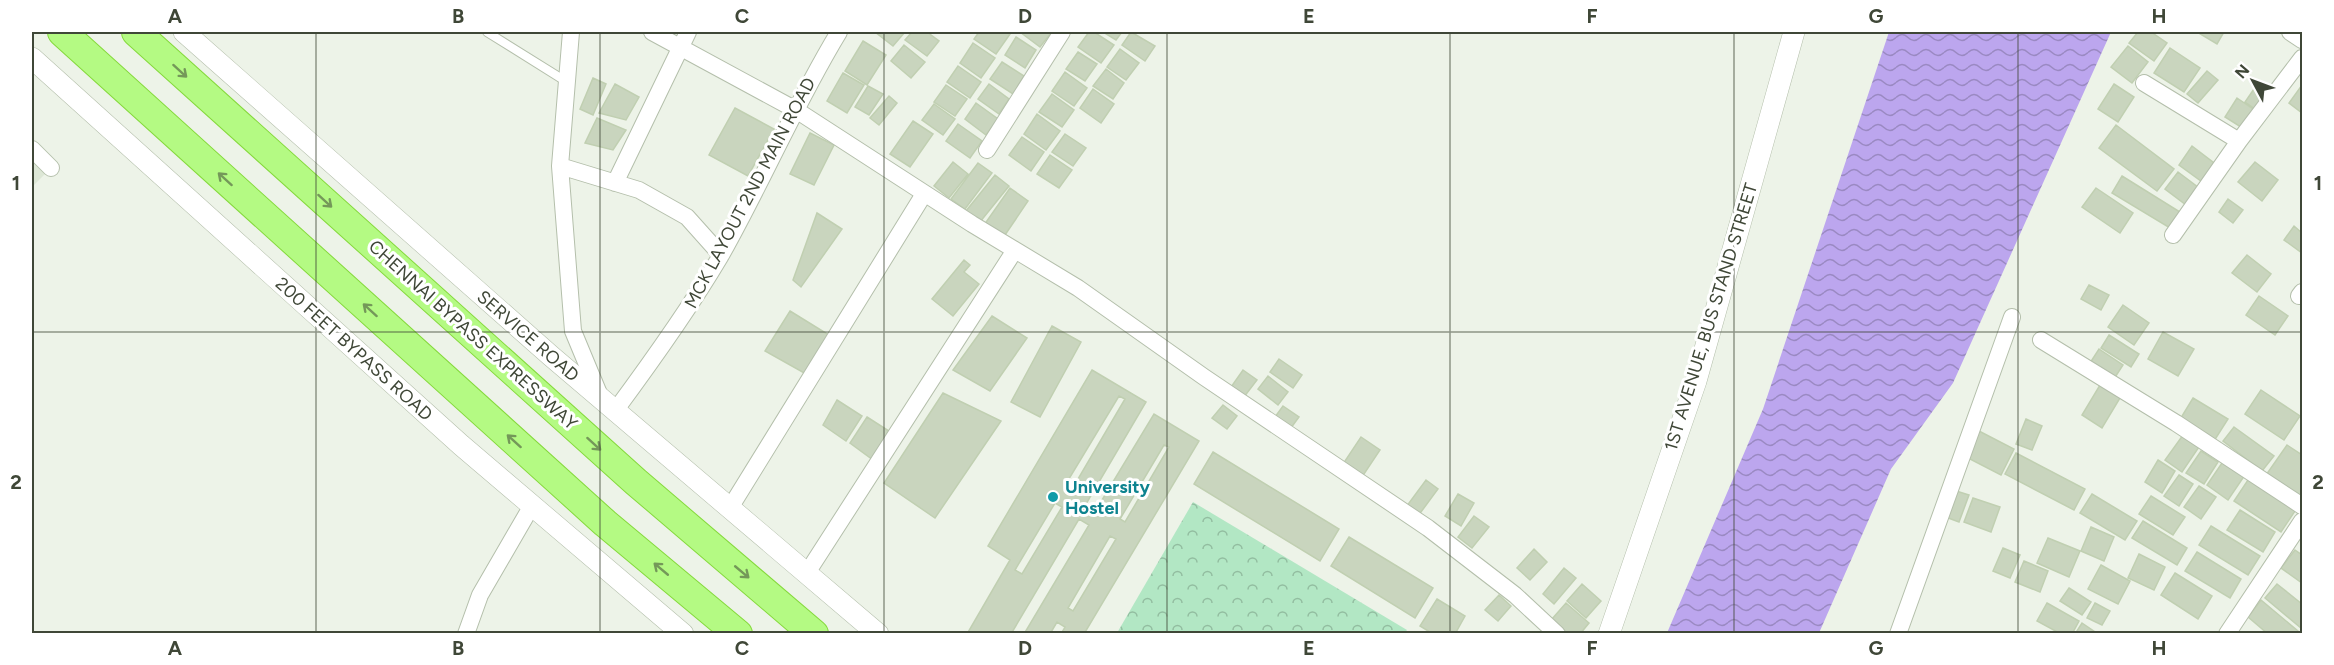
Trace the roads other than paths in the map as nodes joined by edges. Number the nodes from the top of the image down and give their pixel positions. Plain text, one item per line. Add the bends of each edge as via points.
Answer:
1 (62, 32) edge
2 (136, 32) edge
3 (184, 32) edge
4 (487, 32) edge
5 (571, 32) edge
6 (652, 32) edge
7 (688, 32) edge
8 (839, 32) edge
9 (1062, 32) edge
10 (1794, 32) edge
11 (2290, 32) edge
12 (2302, 40) edge
13 (679, 47) junction
14 (32, 58) edge
15 (2302, 58) edge
16 (567, 82) junction
17 (2144, 83) dead end
18 (796, 110) junction
19 (2239, 141) junction
20 (32, 149) edge
21 (987, 150) dead end
22 (560, 166) junction
23 (51, 168) dead end
24 (615, 183) junction
25 (924, 194) junction
26 (2173, 235) dead end
27 (1015, 250) junction
28 (721, 255) junction
29 (2012, 318) dead end
30 (2041, 340) dead end
31 (609, 406) junction
32 (2302, 506) edge
33 (535, 508) junction
34 (730, 508) junction
35 (2302, 521) edge
36 (2297, 543) edge
37 (807, 573) junction
38 (466, 633) edge
39 (683, 633) edge
40 (738, 633) edge
41 (814, 633) edge
42 (879, 633) edge
43 (1557, 633) edge
44 (1609, 633) edge
45 (1898, 633) edge
46 (2227, 633) edge

40 -> 1 highway via 605,523
2 -> 41 highway, CHENNAI BYPASS EXPRESSWAY via 636,482
3 - 31 street, SERVICE ROAD
4 - 16 lane
5 - 16 street
6 - 13 street
7 - 13 street
8 - 18 street, MCK LAYOUT 2ND MAIN ROAD
9 - 21 street
10 - 44 street, 1ST AVENUE, BUS STAND STREET via 1696,381
11 - 12 street
13 - 18 street
13 - 24 street
14 - 33 street, 200 FEET BYPASS ROAD via 460,445
15 - 19 street
16 - 22 street
17 - 19 street
18 - 25 street
18 - 28 street, MCK LAYOUT 2ND MAIN ROAD
19 - 26 street
20 - 23 street
22 - 24 street
22 - 31 street via 573,332
24 - 28 street via 639,190 687,217
25 - 27 street
25 - 34 street
27 - 37 street
27 - 43 street via 1077,288 1428,528
28 - 31 street, MCK LAYOUT 2ND MAIN ROAD via 682,319
29 - 45 street
30 - 32 street
31 - 34 street, SERVICE ROAD
33 - 38 street via 527,514 480,595
33 - 39 street, 200 FEET BYPASS ROAD
34 - 37 street, SERVICE ROAD
35 - 36 street
36 - 46 street
37 - 42 street, SERVICE ROAD

